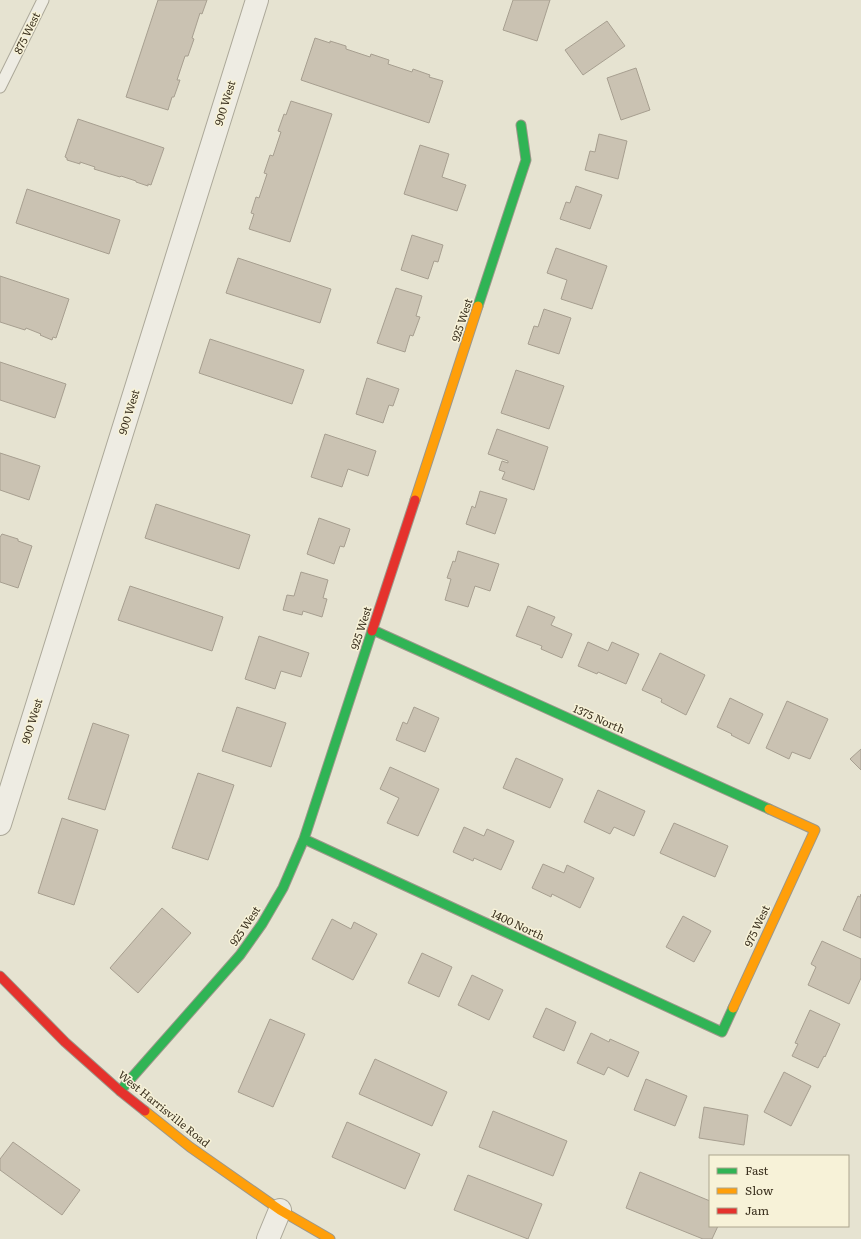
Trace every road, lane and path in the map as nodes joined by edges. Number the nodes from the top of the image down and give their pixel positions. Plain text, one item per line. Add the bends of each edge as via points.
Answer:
1 (43, 0) edge
2 (258, 0) edge
3 (0, 87) edge
4 (521, 124) dead end
5 (373, 630) junction
6 (0, 824) edge
7 (815, 830) joint
8 (304, 839) junction
9 (0, 976) edge
10 (722, 1032) joint
11 (120, 1091) junction
12 (280, 1210) junction
13 (268, 1239) edge
14 (330, 1239) edge

1 - 3 lane, 875 West
2 - 6 street, 900 West
4 - 5 street, 925 West via 526,160
5 - 7 street, 1375 North
5 - 8 street, 925 West
7 - 10 street, 975 West
8 - 10 street, 1400 North
8 - 11 street, 925 West via 283,888 253,937
9 - 11 street, West Harrisville Road via 65,1042
11 - 12 street, West Harrisville Road via 190,1147
12 - 13 street
12 - 14 street, West Harrisville Road

